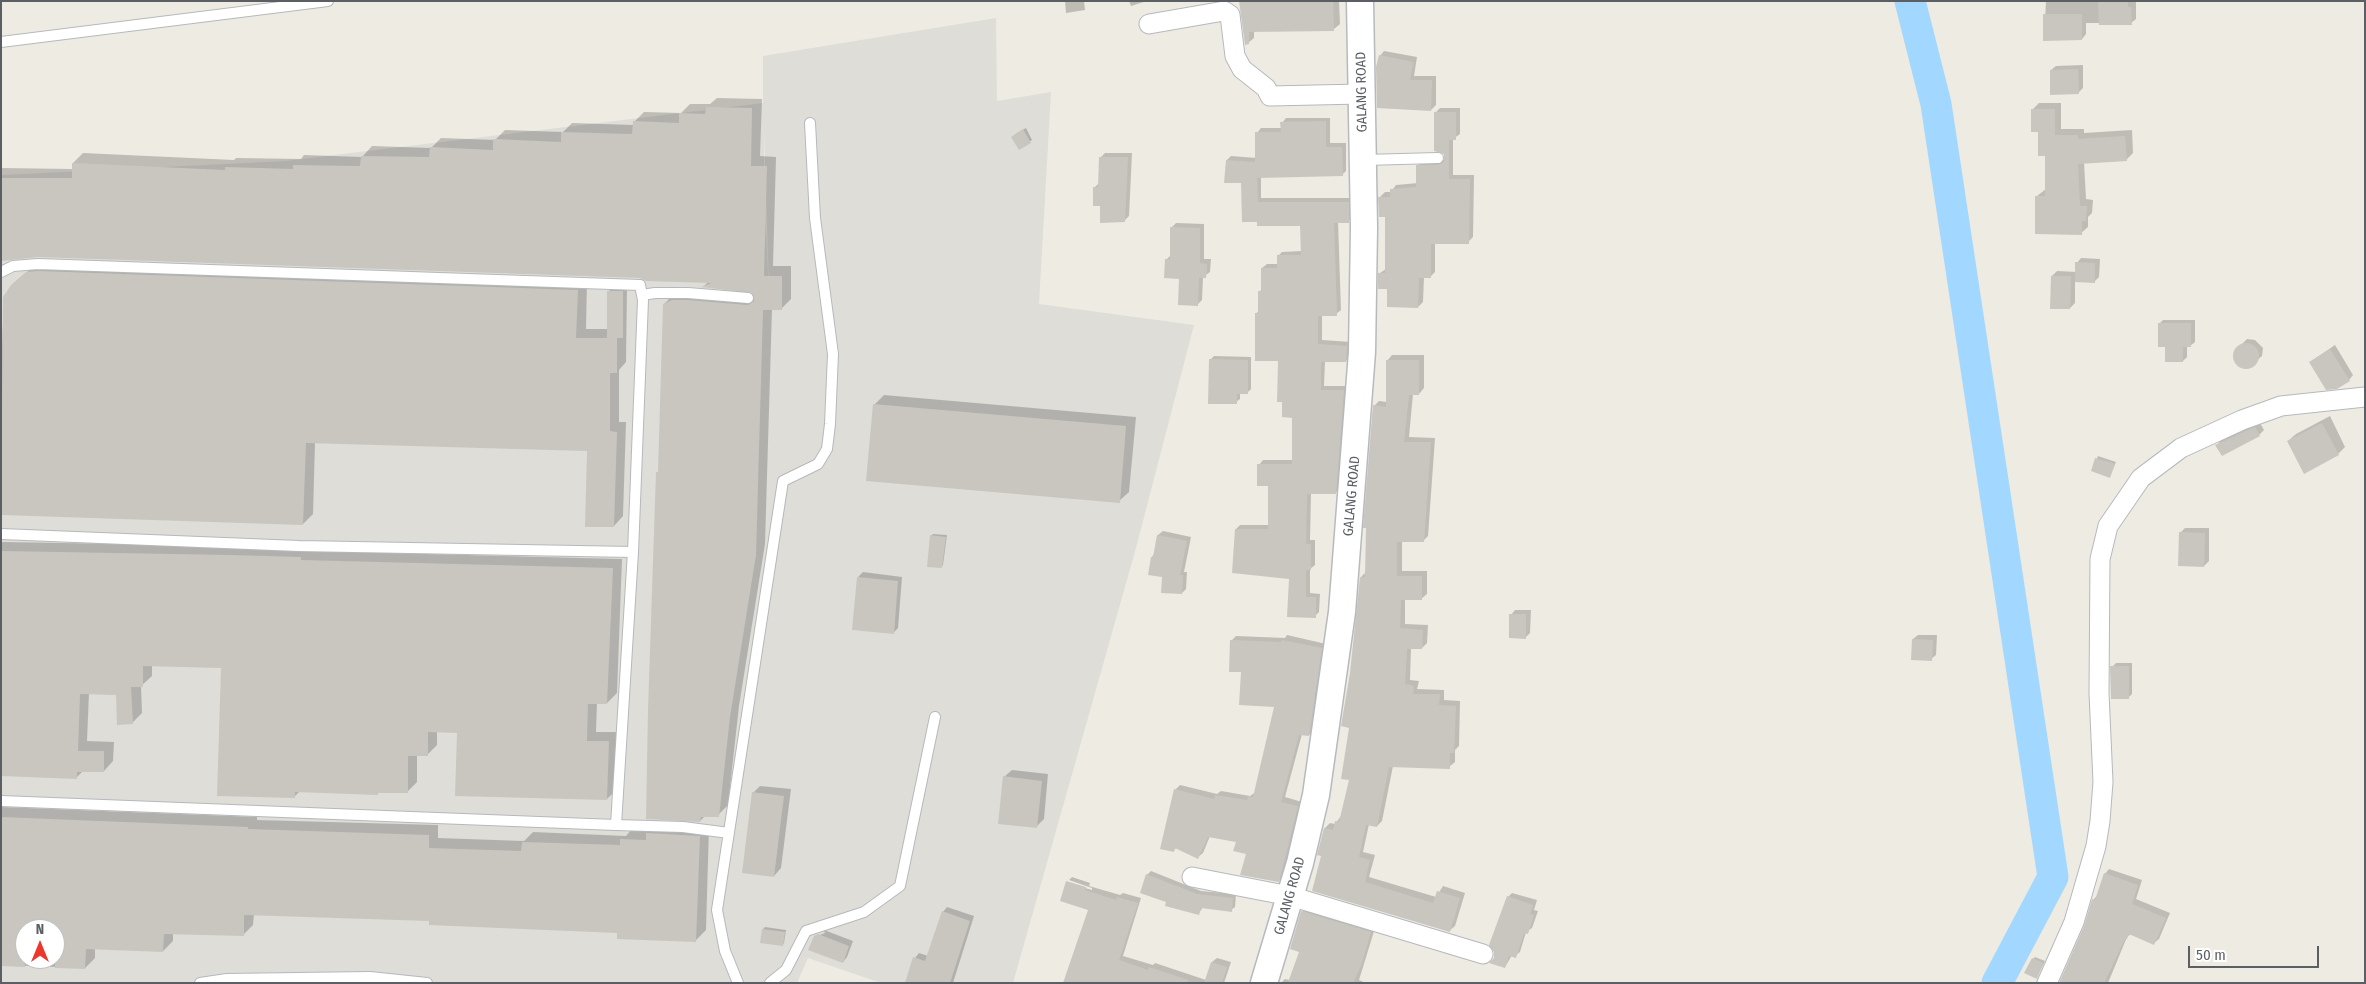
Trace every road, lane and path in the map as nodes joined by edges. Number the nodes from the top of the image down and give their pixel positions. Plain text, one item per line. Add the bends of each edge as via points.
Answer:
1 (328, 1) edge
2 (1360, 1) edge
3 (1149, 24) dead end
4 (1, 42) edge
5 (1361, 94) junction
6 (810, 123) dead end
7 (1438, 158) dead end
8 (1363, 160) junction
9 (1, 272) edge
10 (642, 295) junction
11 (748, 298) dead end
12 (2365, 397) edge
13 (1, 534) edge
14 (633, 552) junction
15 (935, 718) dead end
16 (1, 801) edge
17 (616, 824) junction
18 (729, 833) junction
19 (1192, 878) dead end
20 (1290, 896) junction
21 (1483, 954) dead end
22 (200, 983) edge
23 (427, 983) edge
24 (738, 983) edge
25 (770, 983) edge
26 (1264, 983) edge
27 (2047, 983) edge

1 - 4 lane
2 - 5 street, GALANG ROAD
3 - 5 street via 1224,11 1230,15 1236,56 1242,69 1266,88 1270,96
5 - 8 street, GALANG ROAD
6 - 18 lane via 814,218 833,354 830,424 827,449 818,464 783,480
7 - 8 lane
8 - 20 street, GALANG ROAD via 1362,352 1342,612 1316,795
9 - 10 lane via 13,266 38,264 640,285
10 - 11 lane via 688,293
10 - 14 lane
12 - 27 street via 2281,406 2181,448 2141,478 2108,526 2100,559 2099,694 2103,782 2100,821 2074,922
13 - 14 lane via 299,546
14 - 17 lane
15 - 25 lane via 900,886 864,912 806,931 786,970
16 - 17 lane
17 - 18 lane
18 - 24 lane via 717,910 725,951
19 - 20 street
20 - 21 street
20 - 26 street, GALANG ROAD
22 - 23 lane via 227,979 370,977

